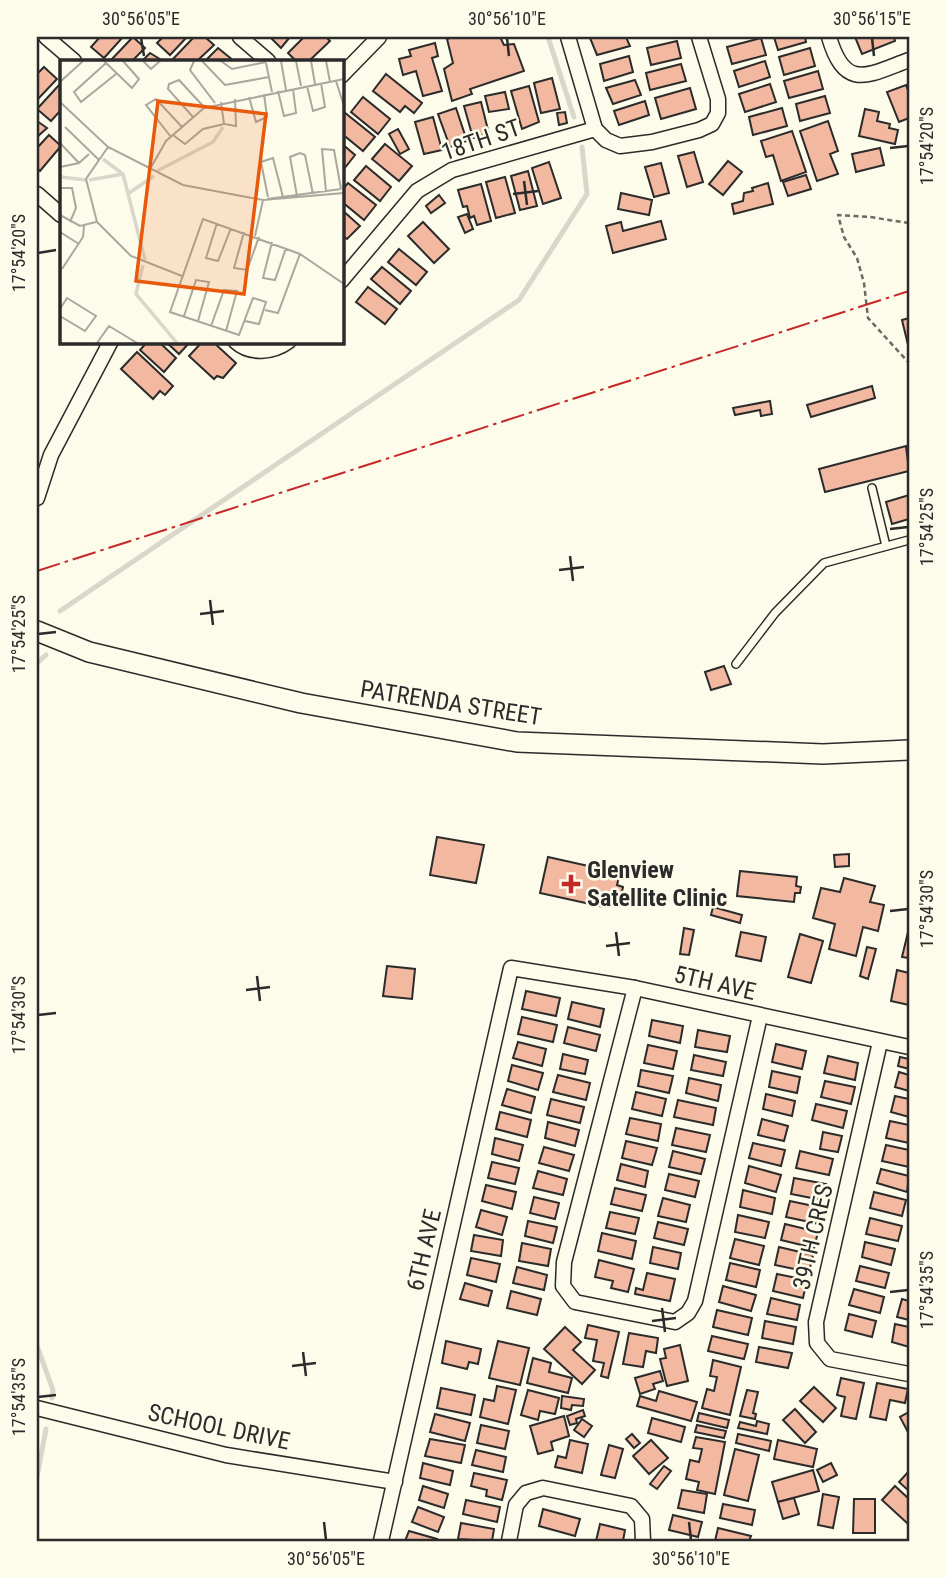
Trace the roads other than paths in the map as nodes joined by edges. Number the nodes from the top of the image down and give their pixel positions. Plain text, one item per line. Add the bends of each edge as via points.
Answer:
1 (46, 37) edge
2 (240, 37) edge
3 (379, 37) edge
4 (568, 37) edge
5 (699, 37) edge
6 (829, 37) edge
7 (73, 60) edge
8 (267, 60) edge
9 (909, 60) edge
10 (343, 74) edge
11 (595, 129) junction
12 (37, 194) edge
13 (60, 214) edge
14 (343, 280) edge
15 (110, 343) edge
16 (237, 343) edge
17 (287, 343) edge
18 (872, 488) dead end
19 (37, 498) edge
20 (909, 540) edge
21 (886, 546) junction
22 (37, 631) edge
23 (736, 664) dead end
24 (909, 750) edge
25 (510, 968) joint
26 (635, 988) junction
27 (760, 1016) junction
28 (880, 1042) junction
29 (909, 1047) edge
30 (909, 1374) edge
31 (37, 1408) edge
32 (395, 1482) junction
33 (381, 1541) edge
34 (509, 1541) edge
35 (643, 1541) edge

1 - 7 street
2 - 8 street
3 - 10 street
4 - 11 street
5 - 11 street via 718,99 712,124 652,142 620,146
6 - 9 street via 845,71 863,76
11 - 14 street, 18TH ST via 452,170 417,191
12 - 13 street
15 - 19 street via 51,455
16 - 17 street via 266,351
18 - 21 lane
20 - 21 lane
21 - 23 lane via 816,569
22 - 24 street, PATRENDA STREET via 89,652 301,703 517,742 823,754
25 - 26 street, 5TH AVE
25 - 32 street, 6TH AVE
26 - 27 street, 5TH AVE
26 - 27 street via 564,1262 563,1286 575,1302 675,1322 688,1313 695,1301
27 - 28 street, 5TH AVE
28 - 29 street, 5TH AVE
28 - 30 street, 39TH CRES via 816,1322 817,1343 830,1359
31 - 32 street, SCHOOL DRIVE via 226,1455
32 - 33 street, 6TH AVE
34 - 35 street via 516,1505 526,1493 543,1488 631,1506 642,1519

